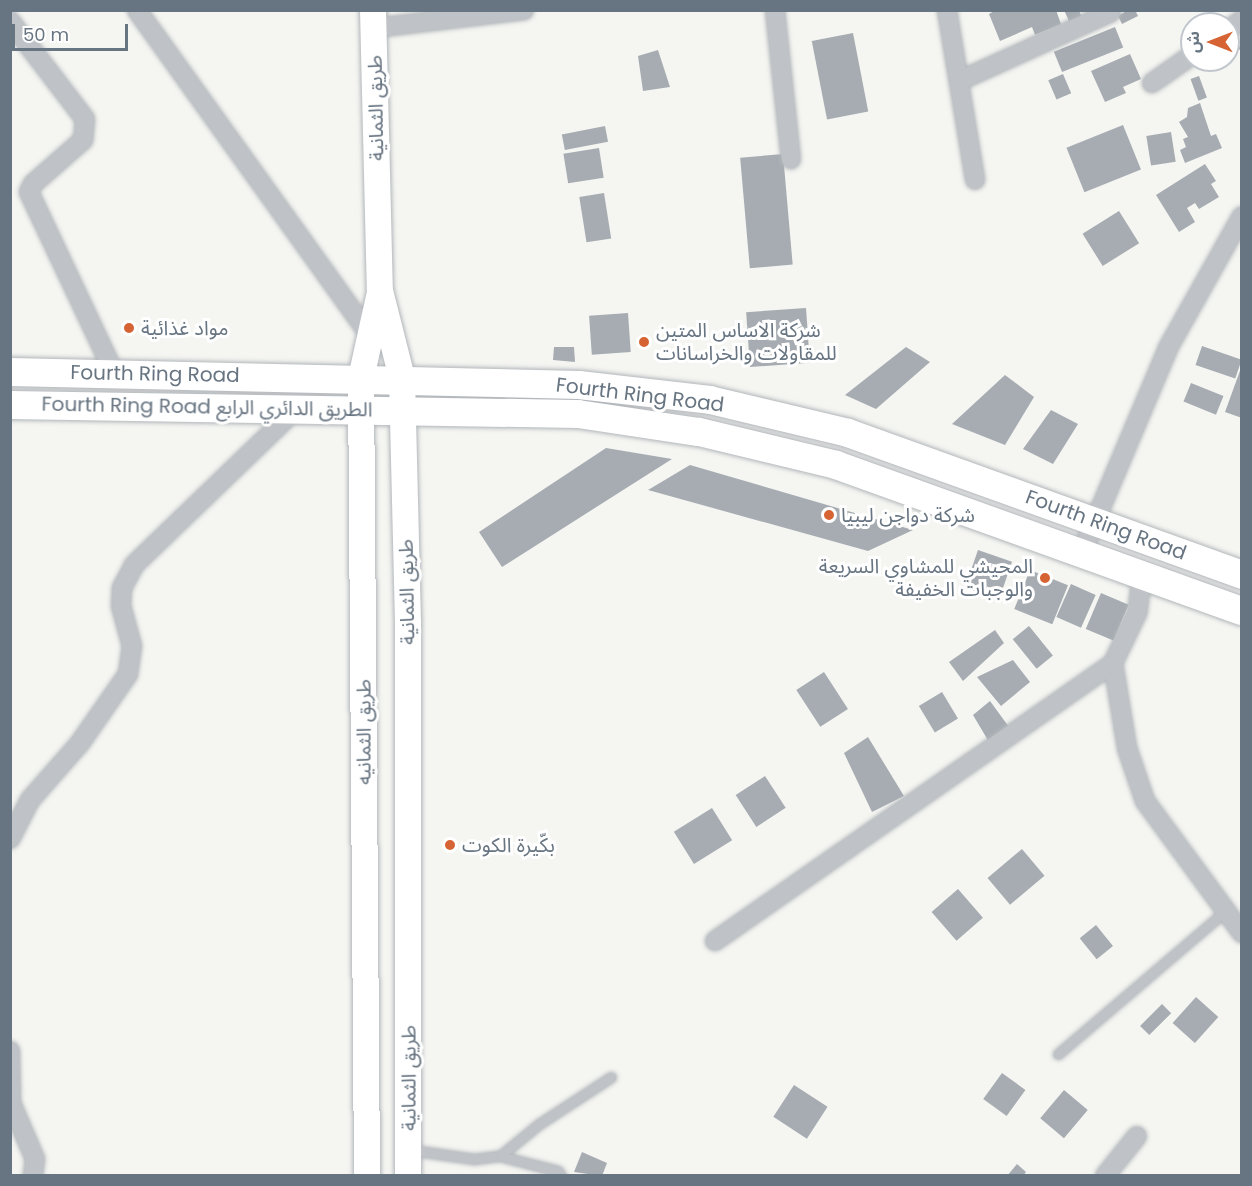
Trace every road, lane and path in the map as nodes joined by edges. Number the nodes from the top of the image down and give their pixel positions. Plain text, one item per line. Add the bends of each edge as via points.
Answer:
1 (137, 10) edge
2 (524, 10) edge
3 (775, 10) edge
4 (947, 10) edge
5 (1111, 12) edge
6 (374, 19) edge
7 (10, 21) edge
8 (1180, 63) edge
9 (959, 81) junction
10 (1152, 82) dead end
11 (791, 159) dead end
12 (975, 180) dead end
13 (1242, 216) edge
14 (380, 291) junction
15 (370, 335) junction
16 (10, 372) edge
17 (114, 374) junction
18 (360, 378) junction
19 (402, 378) junction
20 (10, 405) edge
21 (297, 408) junction
22 (361, 409) junction
23 (403, 410) junction
24 (1094, 520) junction
25 (1082, 552) junction
26 (1142, 575) junction
27 (1242, 575) edge
28 (1242, 611) edge
29 (1113, 663) junction
30 (10, 839) edge
31 (1223, 913) junction
32 (1242, 933) edge
33 (715, 941) dead end
34 (10, 1051) edge
35 (1058, 1054) dead end
36 (611, 1077) dead end
37 (1137, 1136) dead end
38 (409, 1150) junction
39 (500, 1156) junction
40 (33, 1176) edge
41 (367, 1176) edge
42 (408, 1176) edge
43 (561, 1176) edge
44 (1105, 1176) edge

1 - 15 street
2 - 6 street
3 - 11 street
4 - 9 street
5 - 9 street
6 - 14 street, طريق الثمانية
7 - 17 street via 85,119 83,140 29,192
8 - 10 street
9 - 12 street
13 - 24 street via 1168,348
14 - 15 street, طريق الثمانيه
14 - 19 street, طريق الثمانية
15 - 18 street, طريق الثمانيه
16 - 17 main road, Fourth Ring Road
17 - 18 main road, Fourth Ring Road
18 - 19 main road, Fourth Ring Road
18 - 22 street, طريق الثمانيه
19 - 23 street, طريق الثمانية
19 - 24 main road, Fourth Ring Road via 579,385 710,400 848,433
20 - 21 main road, Fourth Ring Road الطريق الدائري الرابع
21 - 22 main road, Fourth Ring Road الطريق الدائري الرابع
21 - 30 street via 134,565 122,597 132,646 128,674 80,742 30,800
22 - 23 main road, Fourth Ring Road الطريق الدائري الرابع
22 - 41 street, طريق الثمانيه
23 - 25 main road, Fourth Ring Road via 578,414 699,432 836,465
23 - 38 street, طريق الثمانية via 408,633
24 - 25 street
24 - 27 main road, Fourth Ring Road
25 - 26 main road, Fourth Ring Road
26 - 28 main road, Fourth Ring Road
26 - 29 street via 1137,613
29 - 31 street via 1127,748 1145,801
29 - 33 street
31 - 32 street
31 - 35 lane
34 - 40 street via 11,1103 35,1159
36 - 39 lane via 538,1124
37 - 44 street
38 - 39 lane via 474,1159
38 - 42 street, طريق الثمانية
39 - 43 lane via 558,1171

